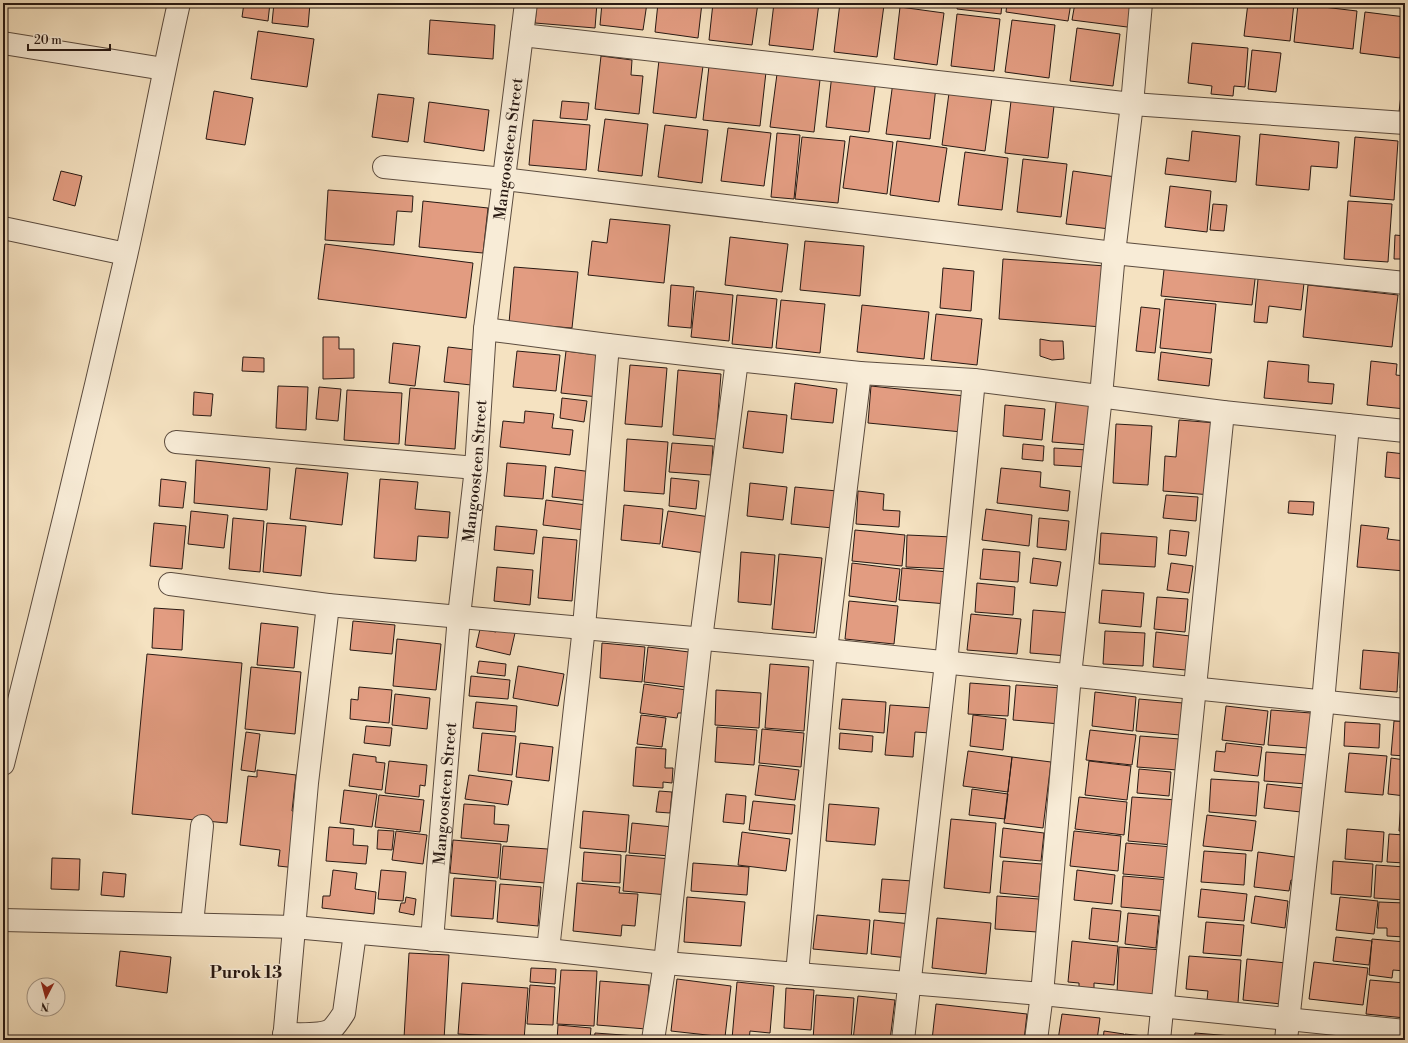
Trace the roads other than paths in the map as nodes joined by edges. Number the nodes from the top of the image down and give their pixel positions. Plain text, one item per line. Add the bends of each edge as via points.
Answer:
1 (180, 3) edge
2 (526, 3) edge
3 (1141, 3) edge
4 (522, 35) junction
5 (3, 43) edge
6 (164, 69) junction
7 (1132, 104) junction
8 (1405, 123) edge
9 (384, 167) dead end
10 (504, 179) junction
11 (3, 228) edge
12 (1114, 252) junction
13 (126, 254) junction
14 (1405, 284) edge
15 (485, 329) junction
16 (608, 345) junction
17 (737, 360) junction
18 (860, 373) junction
19 (974, 380) junction
20 (1101, 396) junction
21 (1223, 412) junction
22 (1348, 425) junction
23 (1405, 431) edge
24 (176, 442) dead end
25 (476, 468) junction
26 (170, 584) dead end
27 (328, 605) junction
28 (458, 616) junction
29 (584, 627) junction
30 (701, 638) junction
31 (826, 650) junction
32 (946, 663) junction
33 (1070, 676) junction
34 (1195, 689) junction
35 (1323, 702) junction
36 (1405, 710) edge
37 (3, 764) edge
38 (202, 826) dead end
39 (3, 920) edge
40 (192, 924) junction
41 (294, 927) junction
42 (355, 933) junction
43 (432, 940) junction
44 (548, 950) junction
45 (665, 963) junction
46 (797, 974) junction
47 (910, 984) junction
48 (1042, 994) junction
49 (1162, 1007) junction
50 (1287, 1030) edge
51 (1405, 1031) edge
52 (284, 1037) edge
53 (653, 1040) edge
54 (903, 1040) edge
55 (1036, 1040) edge
56 (1159, 1040) edge

1 - 6 street
2 - 4 street, Mangoosteen Street
3 - 7 street
4 - 7 street
4 - 10 street, Mangoosteen Street
5 - 6 street
6 - 13 street
7 - 8 street
7 - 12 street
9 - 10 street
10 - 12 street
10 - 15 street, Mangoosteen Street
11 - 13 street
12 - 14 street
12 - 20 street
13 - 37 street via 39,624
15 - 16 street
15 - 25 street, Mangoosteen Street
16 - 17 street
16 - 29 street
17 - 18 street
17 - 30 street
18 - 19 street
18 - 31 street
19 - 20 street
19 - 32 street
20 - 21 street
20 - 33 street
21 - 22 street
21 - 34 street
22 - 23 street
22 - 35 street
24 - 25 street
25 - 28 street, Mangoosteen Street
26 - 27 street
27 - 28 street
27 - 41 street via 307,783
28 - 29 street
28 - 43 street, Mangoosteen Street
29 - 30 street
29 - 44 street
30 - 31 street
30 - 45 street
31 - 32 street
31 - 46 street
32 - 33 street
32 - 47 street
33 - 34 street
33 - 48 street
34 - 35 street
34 - 49 street
35 - 36 street
35 - 50 street
38 - 40 street
39 - 40 street
40 - 41 street
41 - 42 street
41 - 52 street
42 - 43 street
42 - 52 street via 344,1013 339,1022 324,1032
43 - 44 street
44 - 45 street
45 - 46 street
45 - 53 street
46 - 47 street
47 - 48 street
47 - 54 street
48 - 49 street
48 - 55 street
49 - 50 street
49 - 56 street
50 - 51 street

